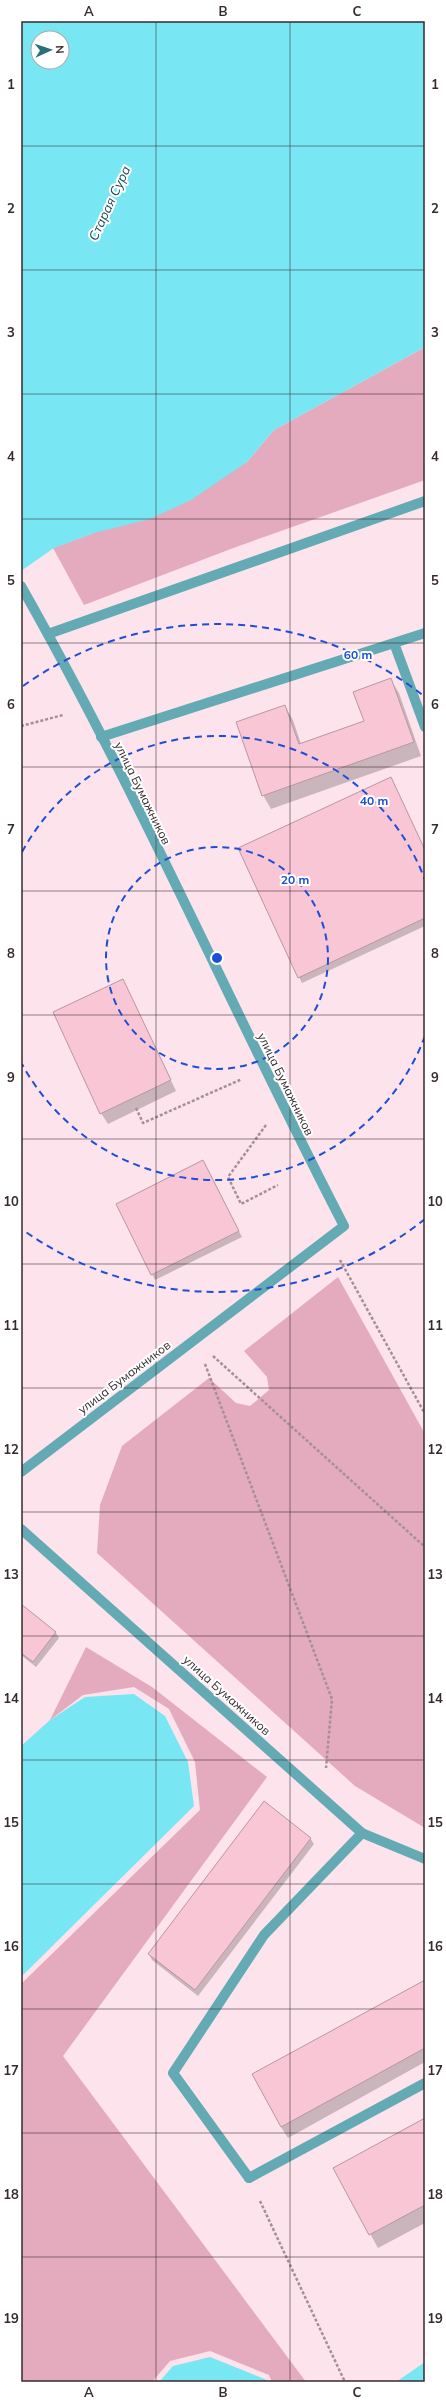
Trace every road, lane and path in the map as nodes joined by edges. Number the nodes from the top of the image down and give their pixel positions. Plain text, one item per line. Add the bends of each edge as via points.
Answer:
1 (425, 501) edge
2 (22, 588) edge
3 (48, 634) junction
4 (425, 634) edge
5 (394, 643) junction
6 (63, 714) dead end
7 (21, 726) edge
8 (425, 727) edge
9 (101, 737) junction
10 (245, 1077) dead end
11 (136, 1108) dead end
12 (267, 1123) dead end
13 (278, 1185) dead end
14 (328, 1238) junction
15 (195, 1340) junction
16 (425, 1414) edge
17 (21, 1472) edge
18 (21, 1529) edge
19 (425, 1547) edge
20 (323, 1798) junction
21 (362, 1833) junction
22 (425, 1858) edge
23 (425, 2082) edge
24 (249, 2178) junction
25 (345, 2382) edge

1 - 3 street
2 - 3 street, улица Бумажников
3 - 9 street, улица Бумажников
4 - 5 street
5 - 8 street
5 - 9 street
6 - 7 path
9 - 14 street, улица Бумажников via 297,1136 344,1226
10 - 11 path via 143,1123
12 - 13 path via 228,1177 241,1204
14 - 15 street, улица Бумажников
14 - 16 path
15 - 17 street, улица Бумажников
15 - 19 path
15 - 20 path via 332,1699
18 - 20 street, улица Бумажников
20 - 21 street, улица Бумажников
21 - 22 street
21 - 24 street via 264,1935 173,2073
23 - 24 street
24 - 25 path

